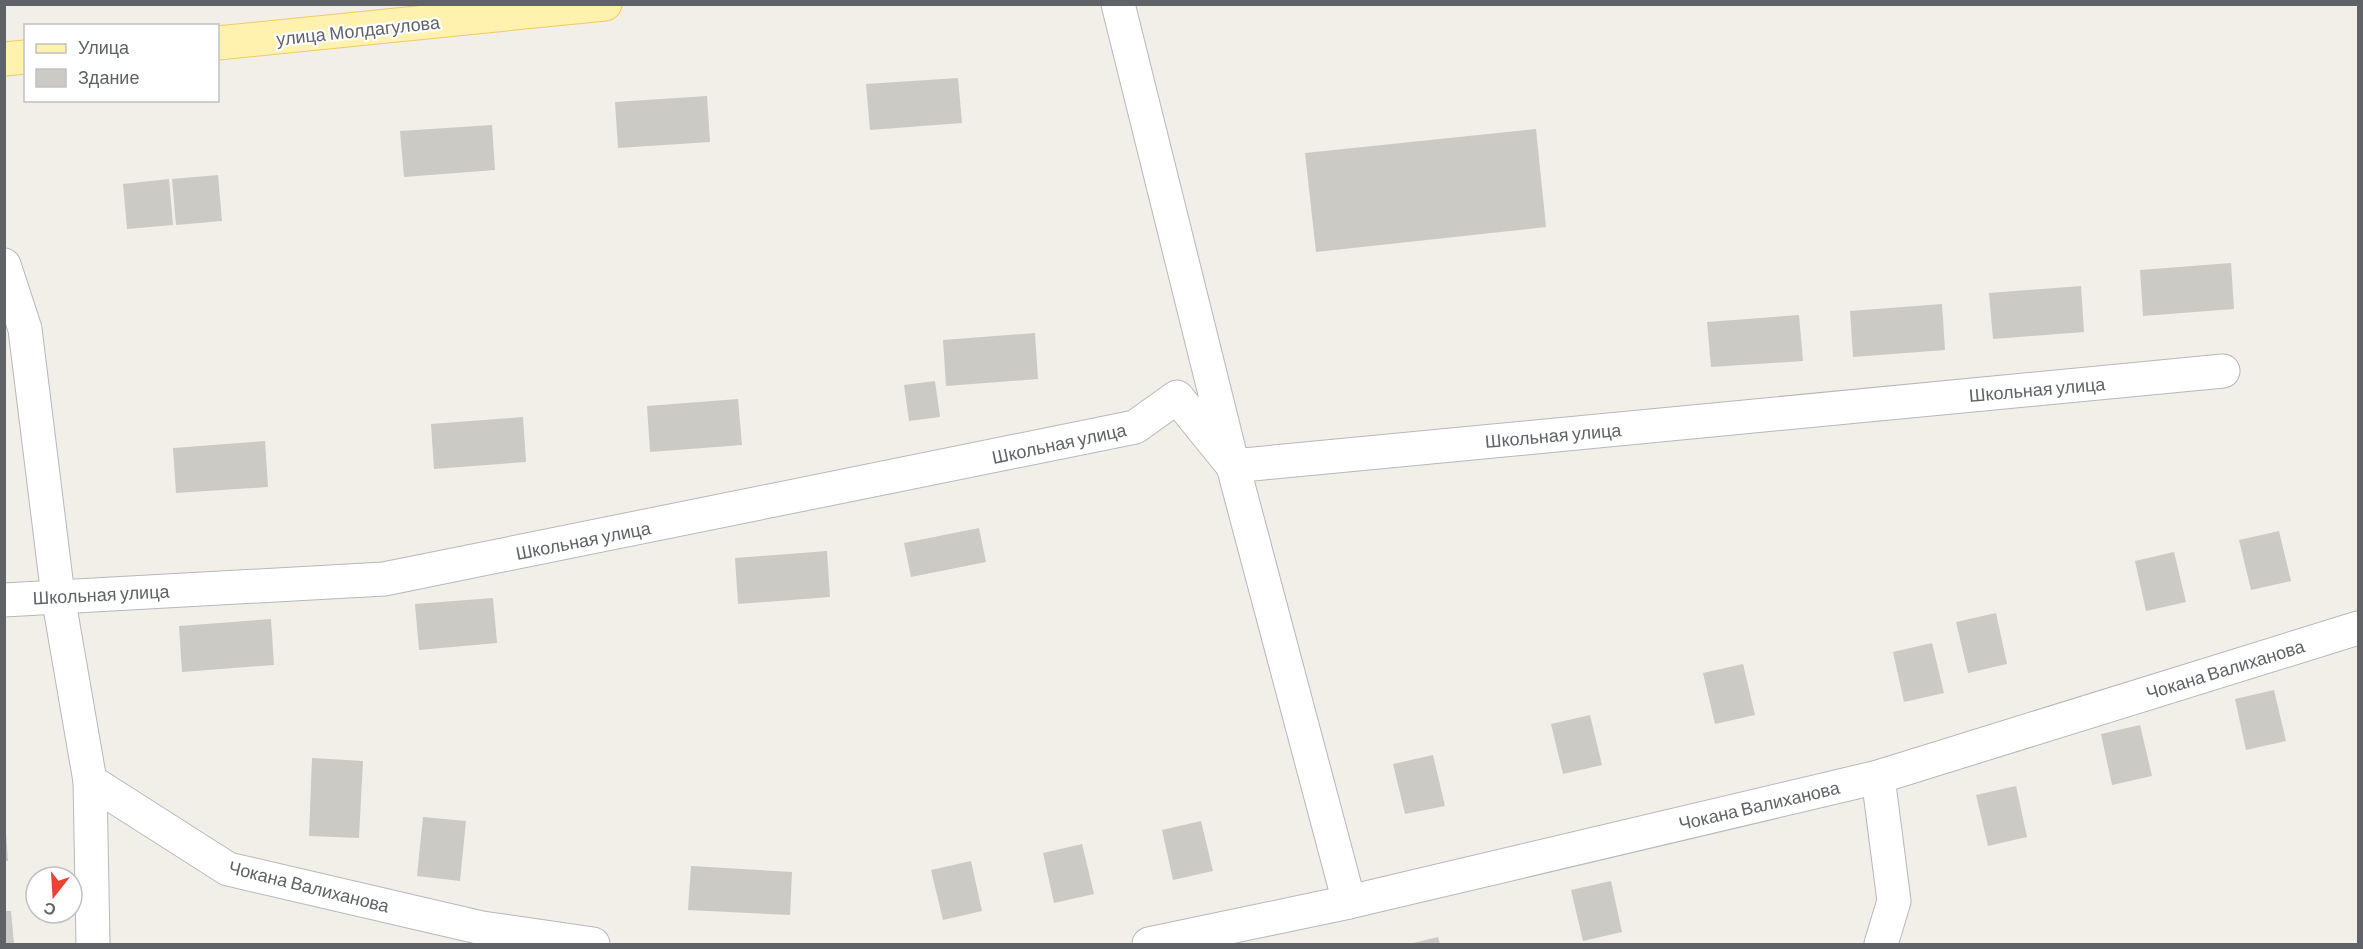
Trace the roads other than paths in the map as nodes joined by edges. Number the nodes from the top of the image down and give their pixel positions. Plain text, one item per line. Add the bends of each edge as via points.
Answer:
1 (606, 4) edge
2 (1118, 4) edge
3 (219, 43) edge
4 (24, 57) edge
5 (4, 59) edge
6 (4, 265) edge
7 (2223, 371) dead end
8 (1233, 466) junction
9 (58, 596) junction
10 (4, 600) edge
11 (2358, 627) edge
12 (1878, 777) junction
13 (90, 781) junction
14 (1349, 902) junction
15 (93, 945) edge
16 (593, 945) edge
17 (1149, 945) edge
18 (1881, 945) edge

1 - 3 main road, улица Молдагулова
2 - 8 street
4 - 5 main road
6 - 9 street via 25,329
7 - 8 street, Школьная улица
8 - 9 street, Школьная улица via 1177,397 1135,427 384,579
8 - 14 street
9 - 10 street, Школьная улица
9 - 13 street
11 - 12 street, Чокана Валиханова
12 - 14 street, Чокана Валиханова
12 - 18 street via 1894,901
13 - 15 street
13 - 16 street, Чокана Валиханова via 228,869 482,928
14 - 17 street, Чокана Валиханова

